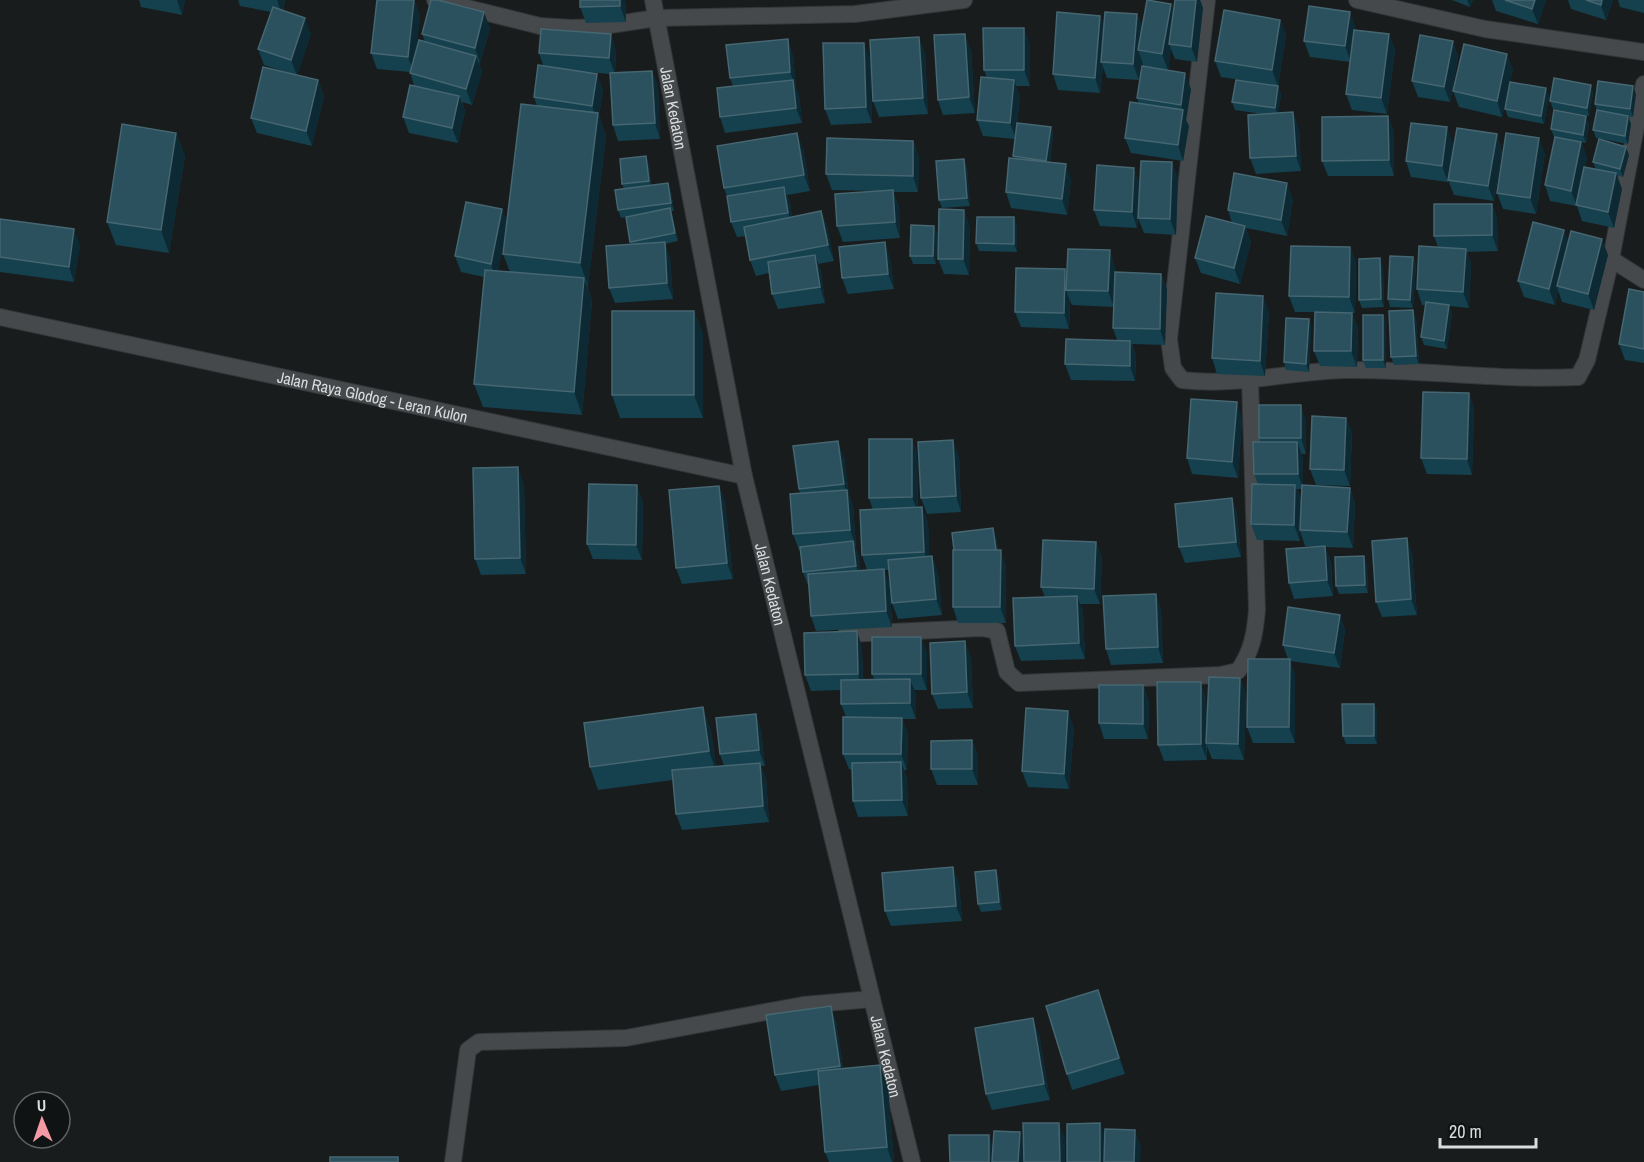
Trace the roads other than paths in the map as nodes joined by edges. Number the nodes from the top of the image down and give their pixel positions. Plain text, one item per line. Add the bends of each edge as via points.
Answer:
1 (435, 0) edge
2 (653, 0) edge
3 (964, 0) edge
4 (1207, 0) edge
5 (1357, 0) edge
6 (657, 18) junction
7 (1644, 52) edge
8 (1644, 84) edge
9 (1611, 259) junction
10 (1644, 280) edge
11 (0, 317) edge
12 (1250, 380) junction
13 (744, 476) junction
14 (846, 634) edge
15 (872, 999) junction
16 (453, 1162) edge
17 (912, 1162) edge

1 - 6 street via 540,26 596,27
2 - 6 street, Jalan Kedaton
3 - 6 street via 855,14
4 - 12 street via 1169,339 1173,368 1182,380 1210,384
5 - 7 street via 1485,29
6 - 13 street, Jalan Kedaton
8 - 9 street
9 - 10 street
9 - 12 street via 1587,360 1578,377 1398,370 1318,371
11 - 13 street, Jalan Raya Glodog - Leran Kulon
12 - 14 street via 1257,610 1255,635 1239,671 1019,683 1007,672 997,631 982,628
13 - 15 street, Jalan Kedaton
15 - 16 street via 792,1006 626,1038 479,1042 468,1050
15 - 17 street, Jalan Kedaton

